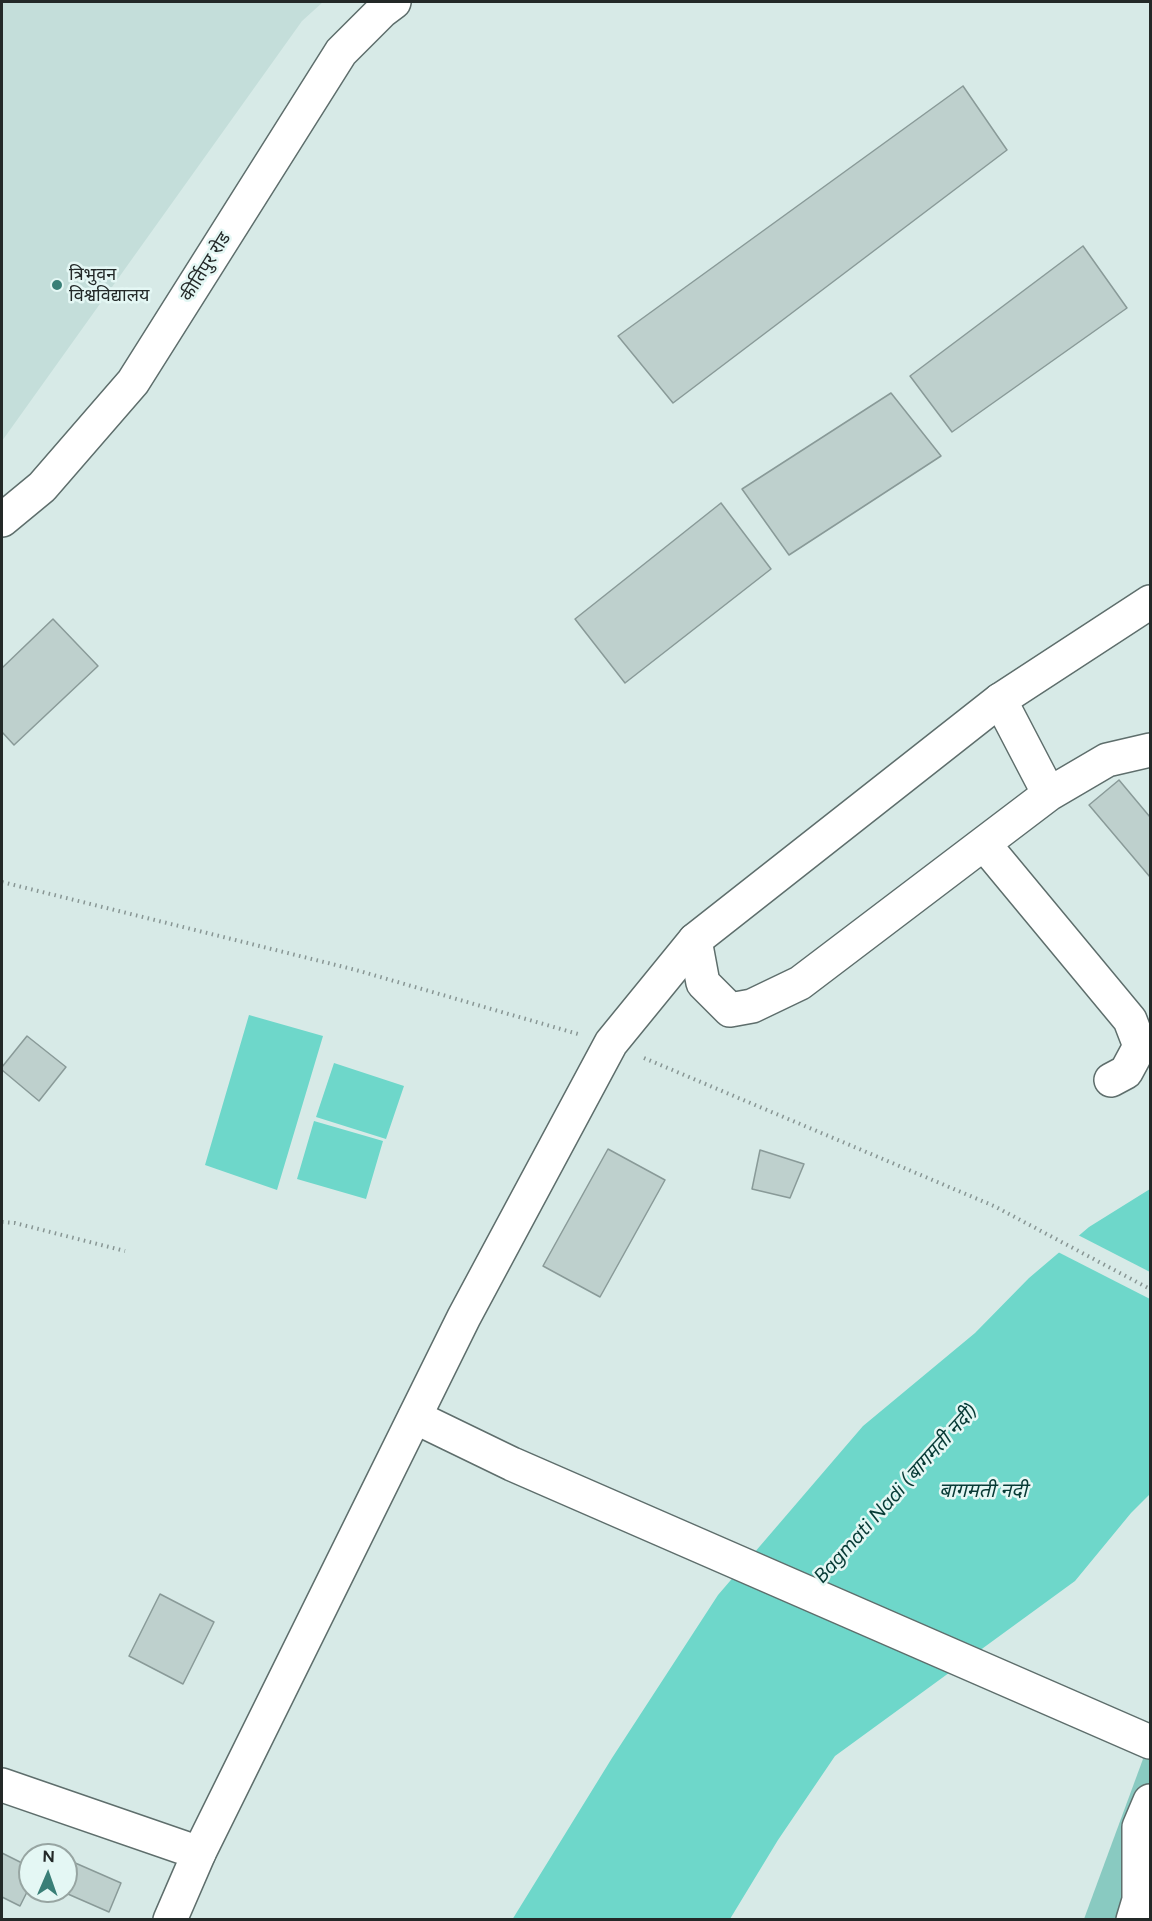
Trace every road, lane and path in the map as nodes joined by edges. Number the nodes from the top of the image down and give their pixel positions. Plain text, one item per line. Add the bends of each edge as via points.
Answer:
1 (394, 2) edge
2 (2, 520) edge
3 (1150, 602) edge
4 (1000, 700) junction
5 (1150, 750) edge
6 (1049, 794) junction
7 (984, 844) junction
8 (2, 882) edge
9 (695, 940) junction
10 (611, 1043) junction
11 (1112, 1080) dead end
12 (2, 1222) edge
13 (126, 1251) dead end
14 (1150, 1289) edge
15 (415, 1417) junction
16 (1136, 1736) edge
17 (2, 1785) edge
18 (1150, 1801) edge
19 (199, 1853) junction
20 (170, 1920) edge
21 (1132, 1920) edge

1 - 2 main road, कीर्तिपुर रोड via 341,52 133,382 42,487
3 - 4 main road
4 - 6 main road
4 - 9 main road
5 - 6 main road via 1107,760
6 - 7 main road
7 - 9 main road via 800,983 752,1006 730,1010 703,983
7 - 11 main road via 1130,1020 1140,1046 1126,1072
8 - 10 path via 356,970
9 - 10 main road
10 - 14 path via 994,1206
10 - 15 main road via 464,1317
12 - 13 path
15 - 16 main road via 512,1464
15 - 19 main road
17 - 19 main road
18 - 21 main road via 1139,1827 1139,1900
19 - 20 main road

